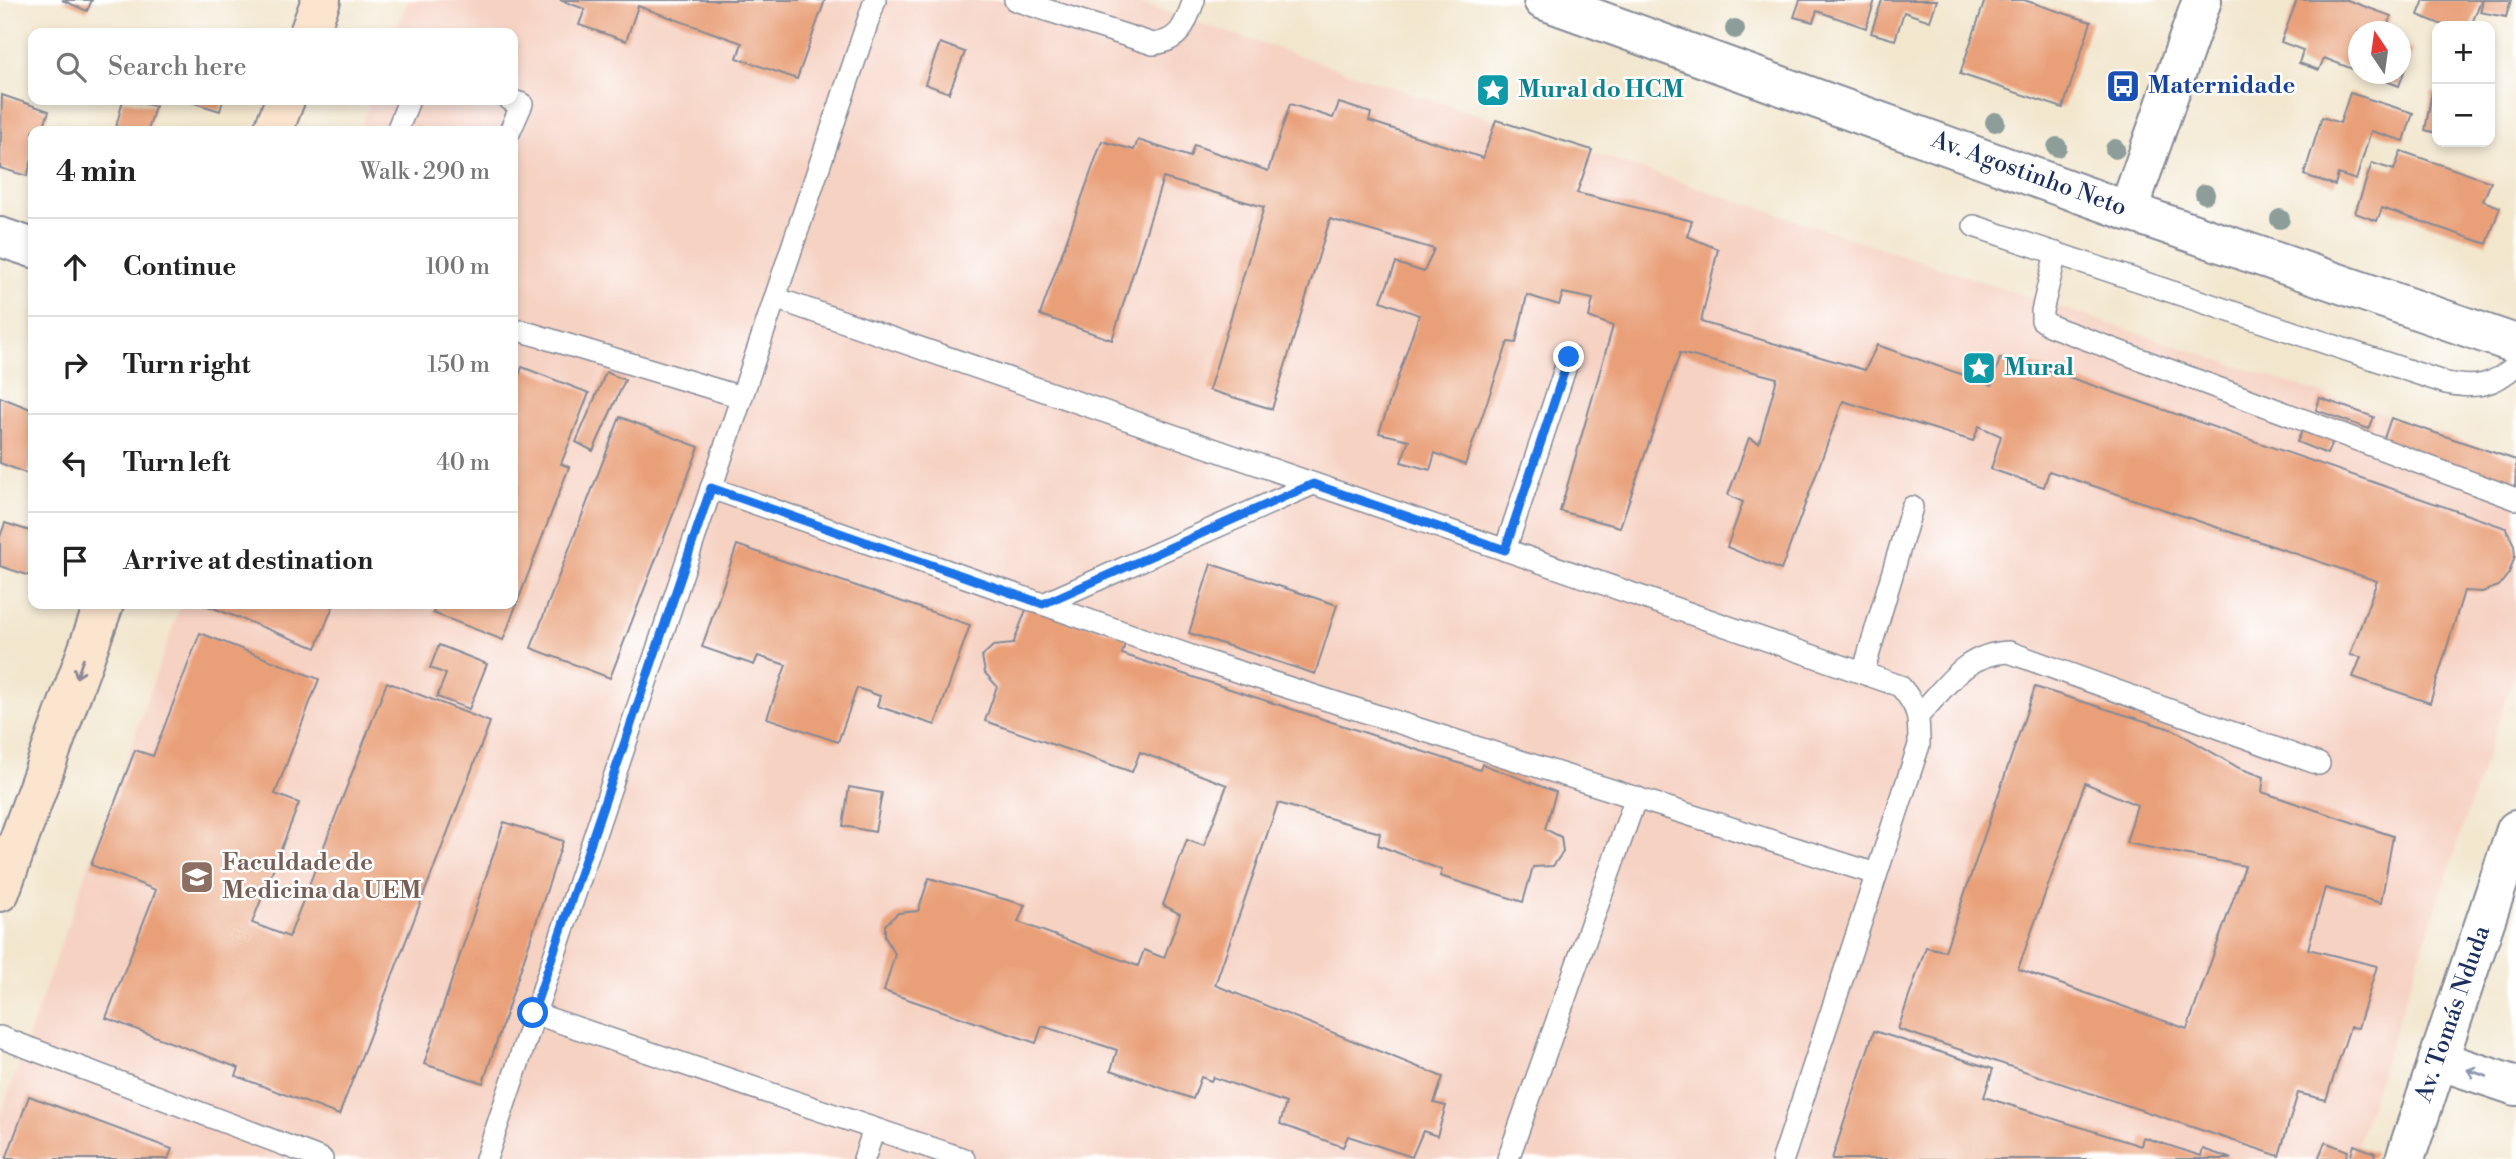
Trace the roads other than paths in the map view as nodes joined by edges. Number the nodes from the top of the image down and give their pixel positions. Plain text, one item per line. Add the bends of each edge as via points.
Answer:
1 (875, 0) edge
2 (1015, 0) edge
3 (1194, 0) edge
4 (1543, 0) edge
5 (2202, 0) edge
6 (1593, 7) edge
7 (518, 103) edge
8 (283, 105) edge
9 (407, 105) edge
10 (275, 126) edge
11 (399, 126) edge
12 (512, 126) edge
13 (2128, 211) junction
14 (1974, 226) dead end
15 (0, 237) edge
16 (28, 246) edge
17 (2056, 253) junction
18 (775, 298) junction
19 (522, 331) dead end
20 (2516, 345) edge
21 (1569, 357) dead end
22 (2516, 365) edge
23 (741, 397) junction
24 (1313, 484) junction
25 (711, 488) junction
26 (2516, 499) edge
27 (1912, 507) dead end
28 (1505, 550) junction
29 (1043, 604) junction
30 (102, 609) edge
31 (1863, 673) junction
32 (1919, 715) junction
33 (2319, 764) dead end
34 (1636, 797) junction
35 (2516, 830) edge
36 (1876, 874) junction
37 (0, 892) edge
38 (533, 1013) junction
39 (0, 1037) edge
40 (2438, 1060) junction
41 (2516, 1086) edge
42 (874, 1129) junction
43 (322, 1159) edge
44 (486, 1159) edge
45 (864, 1159) edge
46 (964, 1159) edge
47 (1508, 1159) edge
48 (1783, 1159) edge
49 (2405, 1159) edge

1 - 18 lane
2 - 3 lane via 1153,44 1168,42 1184,29
4 - 6 street, Av. Agostinho Neto
5 - 13 street
6 - 13 street, Av. Agostinho Neto
7 - 12 lane via 522,104
8 - 10 street
9 - 11 lane
13 - 20 street, Av. Agostinho Neto
14 - 17 lane
15 - 16 street
17 - 22 lane via 2446,383 2470,388 2488,385
17 - 26 lane via 2042,311 2042,320 2051,326
18 - 23 lane
18 - 24 lane
19 - 23 lane
21 - 28 lane
23 - 25 lane
24 - 28 lane
24 - 29 lane
25 - 29 lane
25 - 38 lane
27 - 31 lane
28 - 31 lane
29 - 34 lane via 1211,663
30 -> 37 street
31 - 32 lane via 1900,686
32 - 33 lane via 1970,662 1987,653 2009,652
32 - 36 lane via 1919,745
34 - 36 lane
34 - 47 lane
35 - 40 street, Av. Tomás Nduda
36 - 48 lane
38 - 42 lane
38 - 44 lane
39 - 43 lane
41 -> 40 street
40 - 49 street, Av. Tomás Nduda
42 - 45 lane
42 - 46 lane

